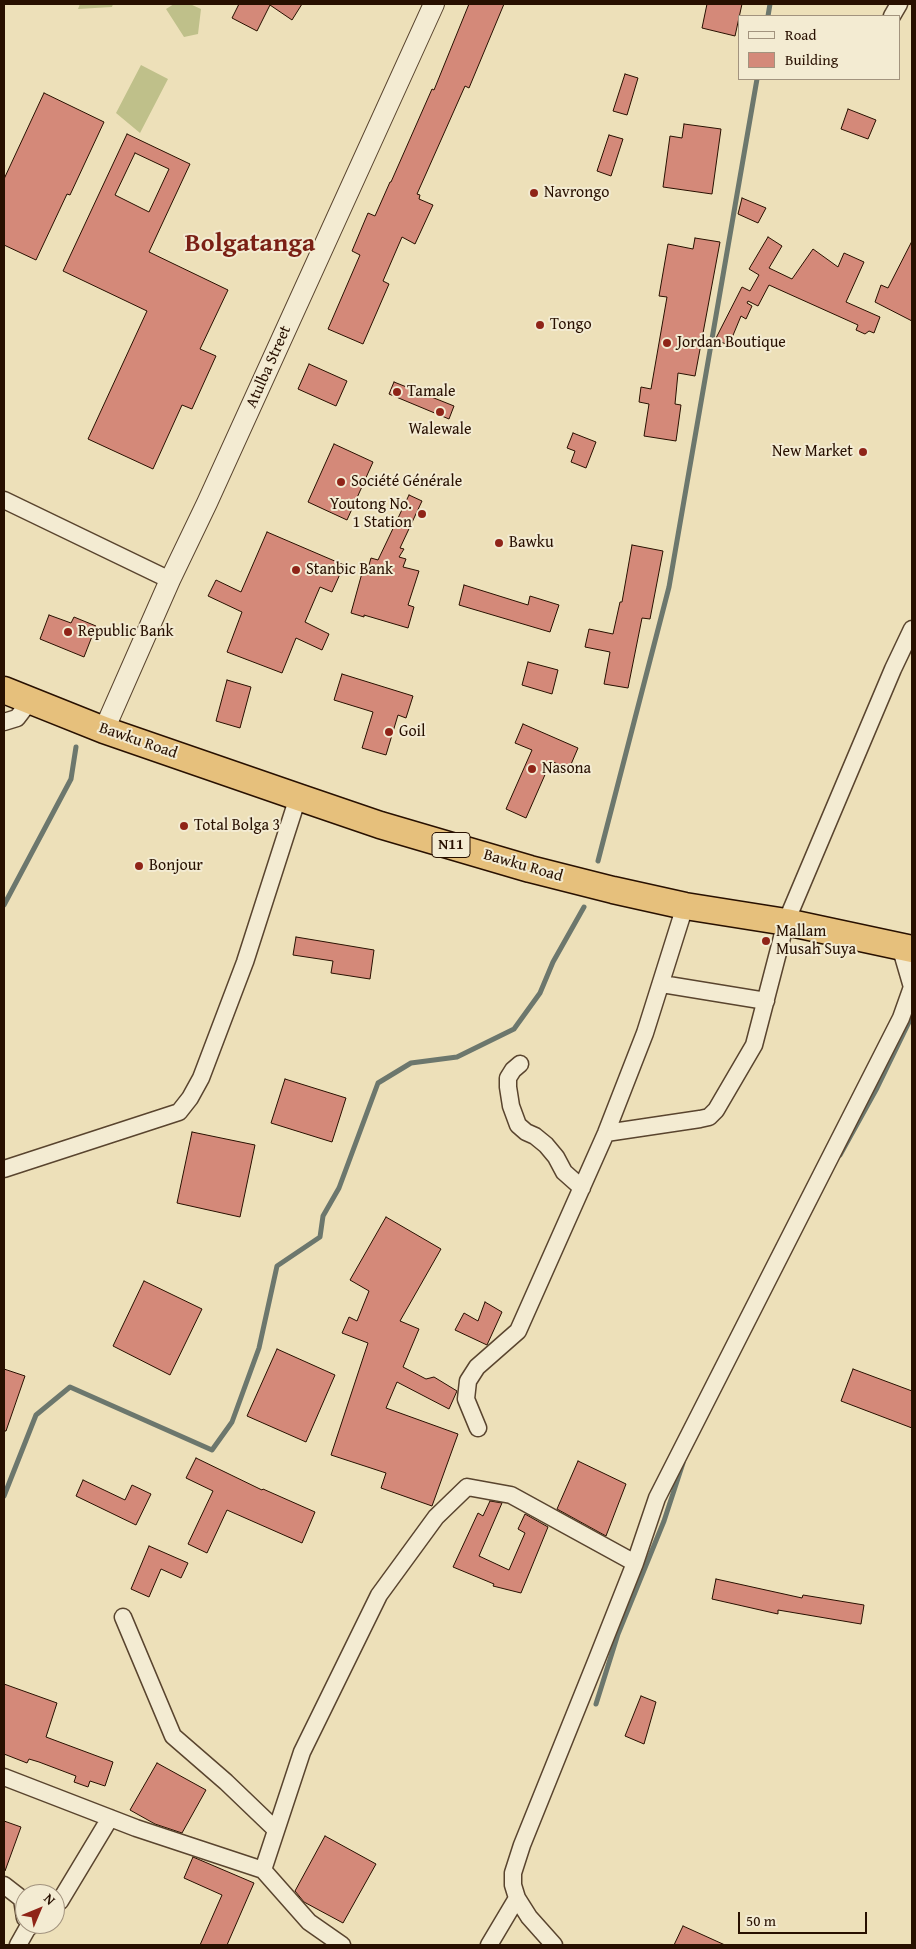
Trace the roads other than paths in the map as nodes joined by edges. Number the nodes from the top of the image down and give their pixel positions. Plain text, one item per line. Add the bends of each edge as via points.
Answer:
1 (434, 4) edge
2 (899, 4) edge
3 (893, 15) edge
4 (4, 500) edge
5 (170, 580) junction
6 (912, 629) edge
7 (4, 690) edge
8 (30, 701) junction
9 (4, 722) edge
10 (104, 730) junction
11 (298, 797) junction
12 (685, 906) junction
13 (786, 922) junction
14 (906, 948) edge
15 (662, 984) junction
16 (766, 1001) junction
17 (520, 1064) dead end
18 (606, 1133) junction
19 (4, 1169) edge
20 (582, 1188) junction
21 (478, 1428) dead end
22 (635, 1563) junction
23 (123, 1617) dead end
24 (4, 1777) edge
25 (110, 1818) junction
26 (275, 1829) junction
27 (263, 1870) junction
28 (4, 1885) edge
29 (65, 1893) edge
30 (15, 1894) edge
31 (517, 1898) junction
32 (342, 1945) edge
33 (489, 1945) edge
34 (554, 1945) edge

1 - 5 street, Atulba Street
2 - 3 street
4 - 5 street
5 - 10 street, Atulba Street
6 - 13 street
7 - 8 highway, Bawku Road / N11
8 - 9 street via 17,718
8 - 10 highway, Bawku Road / N11
10 - 11 highway, Bawku Road / N11
11 - 12 highway, Bawku Road / N11 via 530,869
11 - 19 street via 245,962 201,1078 179,1112
12 - 13 highway, Bawku Road / N11
12 - 15 street
13 - 14 highway, Bawku Road / N11
13 - 16 street
14 - 22 street via 912,987 901,1018 657,1498
15 - 16 street
15 - 18 street
16 - 18 street via 754,1045 716,1110 708,1117
17 - 20 street via 508,1078 511,1106 518,1125 546,1145 564,1172
18 - 20 street
20 - 21 street via 518,1331 477,1367 468,1381 466,1399
22 - 26 street via 511,1495 467,1487 436,1516 379,1595 302,1752
22 - 31 street via 512,1873
23 - 26 street via 173,1736
24 - 25 street
25 - 27 street
25 - 29 street
26 - 27 street
27 - 32 street via 308,1922
28 - 30 street
31 - 33 street
31 - 34 street

